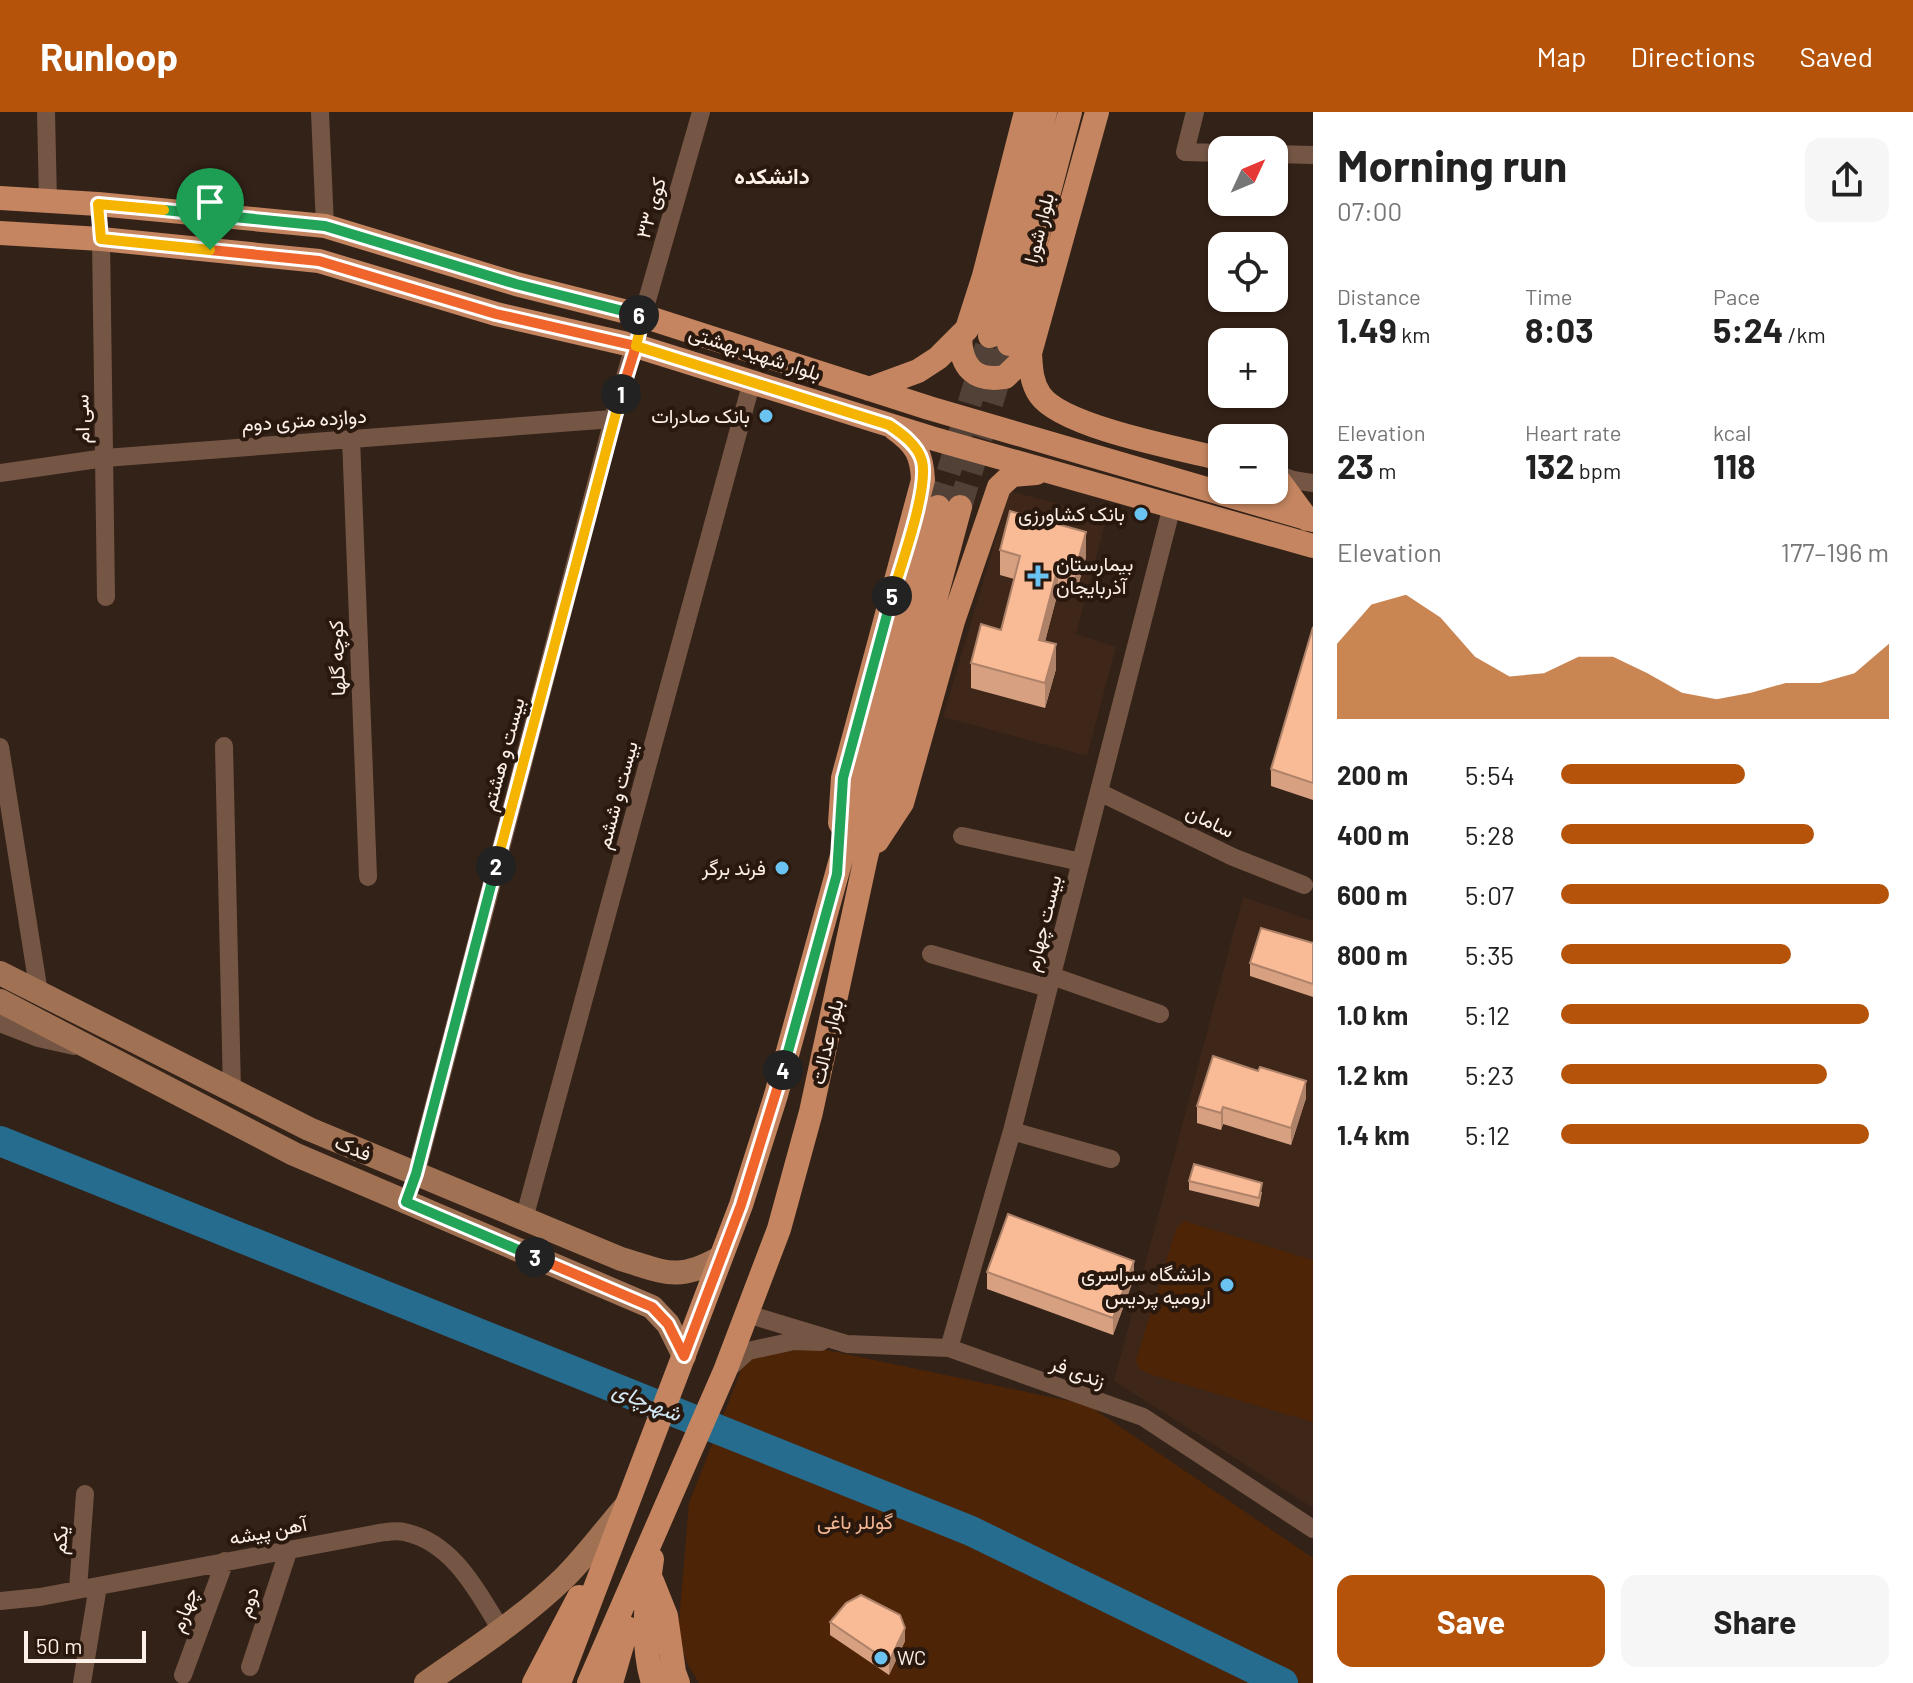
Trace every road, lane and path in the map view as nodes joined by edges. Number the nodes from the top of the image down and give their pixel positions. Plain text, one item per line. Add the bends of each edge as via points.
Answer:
1 (46, 112) edge
2 (320, 112) edge
3 (701, 112) edge
4 (1026, 112) edge
5 (1045, 112) edge
6 (1070, 112) edge
7 (1097, 112) edge
8 (1195, 112) edge
9 (1208, 153) edge
10 (1288, 154) edge
11 (1313, 155) edge
12 (0, 198) edge
13 (48, 201) junction
14 (98, 204) junction
15 (325, 226) junction
16 (0, 233) edge
17 (101, 239) junction
18 (643, 316) junction
19 (960, 337) junction
20 (1010, 344) junction
21 (636, 346) junction
22 (752, 381) junction
23 (869, 389) junction
24 (613, 419) junction
25 (889, 425) junction
26 (351, 438) junction
27 (1208, 455) edge
28 (105, 458) junction
29 (0, 473) edge
30 (1055, 474) junction
31 (1288, 478) edge
32 (923, 480) junction
33 (1313, 483) edge
34 (999, 487) junction
35 (1288, 491) edge
36 (1172, 506) junction
37 (1310, 520) edge
38 (1313, 546) edge
39 (106, 597) dead end
40 (224, 746) dead end
41 (0, 747) edge
42 (1099, 792) junction
43 (962, 836) dead end
44 (866, 857) junction
45 (1081, 862) junction
46 (837, 874) junction
47 (368, 877) dead end
48 (1304, 885) dead end
49 (931, 954) dead end
50 (0, 973) edge
51 (1050, 982) junction
52 (39, 993) junction
53 (0, 1001) edge
54 (1160, 1014) dead end
55 (0, 1023) edge
56 (90, 1050) junction
57 (232, 1091) junction
58 (1012, 1131) junction
59 (1111, 1159) dead end
60 (416, 1174) junction
61 (406, 1202) junction
62 (524, 1219) junction
63 (720, 1258) junction
64 (747, 1314) junction
65 (847, 1344) junction
66 (949, 1348) junction
67 (684, 1356) junction
68 (725, 1371) junction
69 (85, 1494) dead end
70 (628, 1498) junction
71 (1313, 1529) edge
72 (610, 1548) junction
73 (289, 1549) junction
74 (225, 1561) junction
75 (646, 1567) junction
76 (98, 1586) junction
77 (78, 1589) junction
78 (0, 1601) edge
79 (501, 1630) junction
80 (547, 1657) junction
81 (250, 1667) dead end
82 (183, 1675) dead end
83 (82, 1683) edge
84 (426, 1683) edge
85 (534, 1683) edge
86 (548, 1683) edge
87 (559, 1683) edge
88 (589, 1683) edge
89 (611, 1683) edge
90 (653, 1683) edge
91 (678, 1683) edge

1 - 13 street
2 - 15 street
3 - 18 street, کوی ۳۳
4 - 19 main road via 984,276
5 - 20 main road, بلوار شورا
6 - 20 main road, بلوار شورا
7 - 20 main road
8 - 9 street via 1185,152
10 - 11 street
12 - 13 main road, بلوار شهید بهشتی
13 - 14 main road, بلوار شهید بهشتی
14 - 15 main road, بلوار شهید بهشتی
14 - 17 main road
15 - 18 main road, بلوار شهید بهشتی
16 - 17 main road, بلوار شهید بهشتی
17 - 21 main road, بلوار شهید بهشتی via 319,261 496,314
17 - 28 street, سی ام
18 - 21 street, کوی ۳۳
18 - 23 main road, بلوار شهید بهشتی
19 - 20 main road via 970,370 984,377 1005,377
19 - 23 main road via 918,371
20 - 27 main road via 1041,397 1054,407 1096,426
21 - 22 main road, بلوار شهید بهشتی
21 - 24 street, بیست و هشتم
22 - 25 main road, بلوار شهید بهشتی
22 - 62 street, بیست و ششم
23 - 37 main road, بلوار شهید بهشتی
24 - 26 street, دوازده متری دوم
24 - 60 street, بیست و هشتم
25 - 30 main road, بلوار شهید بهشتی
25 - 32 main road via 922,459
26 - 28 street, دوازده متری دوم
26 - 47 street, کوچه گلها
28 - 29 street, دوازده متری دوم
28 - 39 street, سی ام
30 - 34 main road via 1022,472
30 - 36 main road, بلوار شهید بهشتی
31 - 33 street
32 - 34 main road via 941,458 950,456 988,468
32 - 46 main road via 843,778
34 - 44 main road via 953,621 902,803
35 - 37 main road
36 - 38 main road, بلوار شهید بهشتی
36 - 42 street, بیست چهارم
40 - 57 street
41 - 52 street
42 - 45 street, بیست چهارم
42 - 48 street, سامان
43 - 45 street
44 - 46 main road, بلوار عدالت via 949,507
44 - 64 main road, بلوار عدالت via 811,1112 779,1229
45 - 51 street, بیست چهارم
46 - 63 main road, بلوار عدالت via 776,1095
49 - 51 street
50 - 52 street, فدک
51 - 54 street
51 - 58 street, بیست چهارم
52 - 57 street, فدک
53 - 56 street, فدک
55 - 56 street
56 - 61 street, فدک via 294,1154
57 - 60 street, فدک
58 - 59 street
58 - 66 street, بیست چهارم
60 - 61 street
60 - 62 street, فدک
61 - 67 street, فدک via 652,1307 668,1324
62 - 63 street, فدک via 673,1274 697,1271
63 - 67 main road, بلوار عدالت
64 - 65 street, زندی فر
64 - 68 main road, بلوار عدالت
65 - 66 street, زندی فر
65 - 68 street via 794,1341 748,1351
66 - 71 street, زندی فر via 1143,1417
67 - 70 main road, بلوار عدالت
68 - 75 main road, بلوار عدالت via 656,1528
69 - 77 street, یکم
70 - 72 main road, بلوار عدالت
70 - 79 street via 567,1575
72 - 80 main road
72 - 87 main road
73 - 74 street, آهن پیشه
73 - 79 street, آهن پیشه via 403,1531 447,1555 468,1576
73 - 81 street, دوم
74 - 76 street, آهن پیشه
74 - 82 street, چهارم
75 - 88 main road
75 - 89 main road
75 - 90 main road via 647,1666
75 - 91 main road via 666,1616
76 - 77 street, آهن پیشه
76 - 83 street
77 - 78 street, آهن پیشه
79 - 84 street
80 - 85 main road
80 - 86 main road

